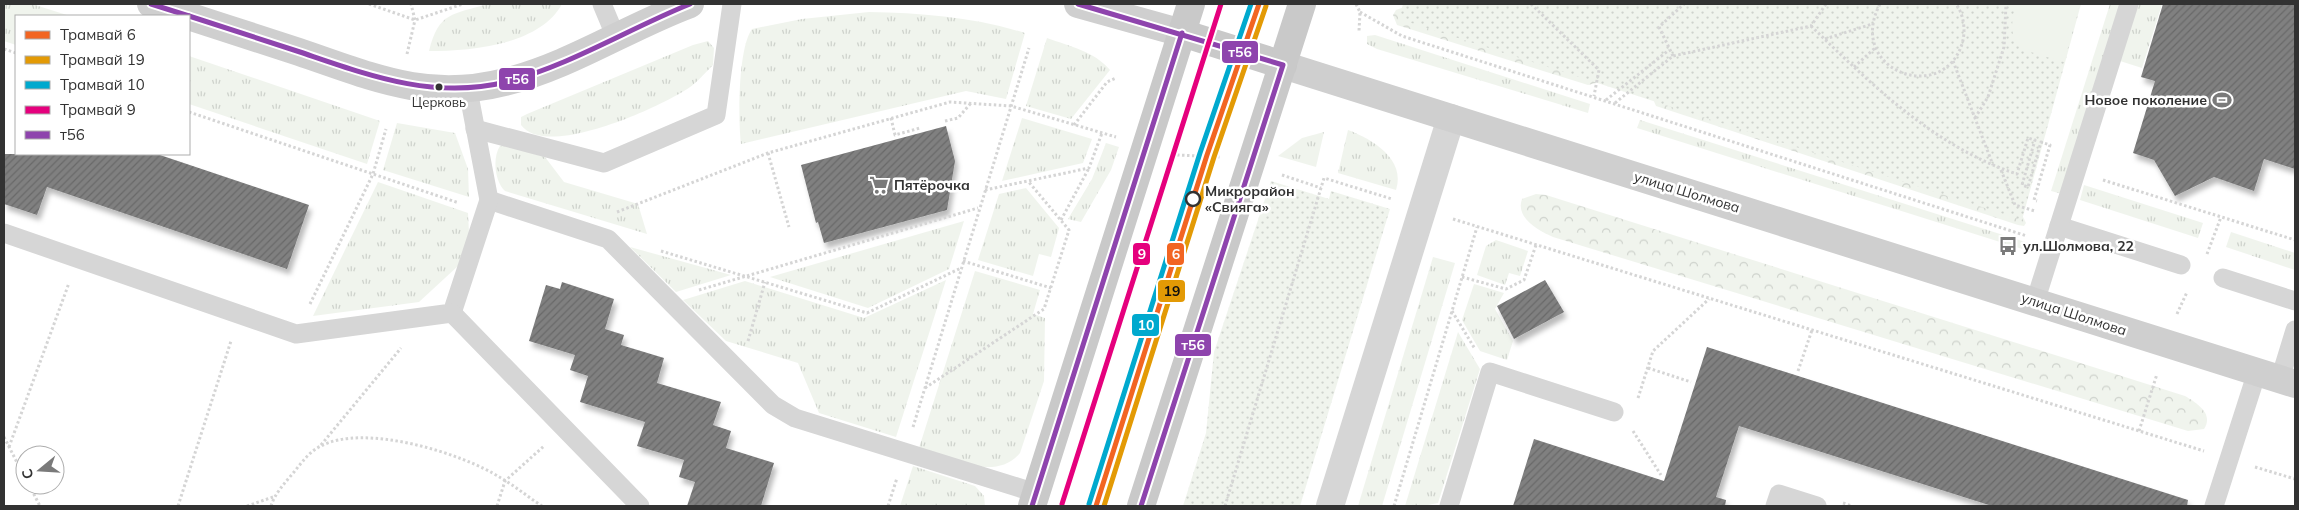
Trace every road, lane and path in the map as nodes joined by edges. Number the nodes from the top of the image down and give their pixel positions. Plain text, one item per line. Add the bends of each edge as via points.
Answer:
1 (151, 4) edge
2 (369, 4) edge
3 (411, 4) edge
4 (463, 4) edge
5 (602, 4) edge
6 (690, 4) edge
7 (732, 4) edge
8 (1078, 4) edge
9 (1191, 4) edge
10 (1302, 4) edge
11 (1356, 4) edge
12 (1531, 4) edge
13 (1684, 4) edge
14 (1826, 4) edge
15 (1880, 4) edge
16 (1956, 4) edge
17 (2006, 4) edge
18 (2129, 4) edge
19 (1360, 12) junction
20 (185, 15) edge
21 (190, 17) edge
22 (415, 20) junction
23 (1872, 24) junction
24 (1811, 26) junction
25 (1359, 31) dead end
26 (1182, 34) junction
27 (616, 36) junction
28 (1824, 39) junction
29 (1028, 48) dead end
30 (1875, 48) junction
31 (1669, 50) junction
32 (407, 55) dead end
33 (1673, 56) junction
34 (1953, 61) dead end
35 (1283, 64) junction
36 (1854, 67) junction
37 (1116, 78) dead end
38 (468, 90) junction
39 (1594, 96) junction
40 (1606, 101) junction
41 (971, 103) junction
42 (1615, 103) junction
43 (1011, 106) junction
44 (190, 112) edge
45 (891, 118) junction
46 (1451, 118) junction
47 (1975, 118) junction
48 (946, 122) dead end
49 (1074, 125) junction
50 (920, 128) dead end
51 (386, 129) dead end
52 (475, 129) junction
53 (1102, 133) junction
54 (1112, 136) dead end
55 (768, 152) junction
56 (1993, 165) junction
57 (1089, 168) junction
58 (2001, 169) junction
59 (2076, 172) junction
60 (373, 174) junction
61 (1028, 181) junction
62 (985, 190) junction
63 (488, 206) junction
64 (979, 208) junction
65 (1423, 209) junction
66 (612, 214) dead end
67 (2061, 218) junction
68 (1061, 220) junction
69 (790, 227) dead end
70 (1477, 227) junction
71 (4, 232) edge
72 (2024, 235) dead end
73 (2295, 240) edge
74 (1536, 245) junction
75 (660, 251) dead end
76 (78, 258) junction
77 (963, 261) junction
78 (2181, 265) dead end
79 (961, 268) junction
80 (744, 276) junction
81 (1462, 277) junction
82 (2223, 278) dead end
83 (765, 282) junction
84 (1051, 288) junction
85 (668, 300) junction
86 (2035, 302) junction
87 (2295, 302) edge
88 (1452, 312) junction
89 (452, 313) junction
90 (240, 314) junction
91 (427, 316) junction
92 (1812, 330) junction
93 (2295, 330) edge
94 (296, 334) junction
95 (2168, 344) junction
96 (1648, 368) dead end
97 (739, 371) junction
98 (1798, 371) dead end
99 (1490, 372) junction
100 (2278, 378) edge
101 (1691, 382) dead end
102 (925, 388) junction
103 (1614, 412) dead end
104 (1629, 424) dead end
105 (564, 428) junction
106 (2139, 431) junction
107 (4, 437) edge
108 (321, 446) junction
109 (9, 447) junction
110 (905, 452) junction
111 (15, 459) edge
112 (2229, 459) junction
113 (1661, 475) dead end
114 (2295, 479) edge
115 (505, 481) junction
116 (273, 497) junction
117 (1034, 500) edge
118 (178, 506) edge
119 (247, 506) edge
120 (271, 506) edge
121 (497, 506) edge
122 (542, 506) edge
123 (640, 506) edge
124 (888, 506) edge
125 (1141, 506) edge
126 (1225, 506) edge
127 (1330, 506) edge
128 (1394, 506) edge
129 (1449, 506) edge
130 (1775, 506) edge
131 (1818, 506) edge
132 (2214, 506) edge

1 - 20 street
2 - 22 path
3 - 22 path
4 - 22 path
5 - 27 lane
6 - 27 street
7 - 52 lane via 716,115 604,163
8 - 26 street, улица Шолмова
9 - 26 main road
10 - 35 main road
11 - 19 path
12 - 39 path via 1599,70
13 - 31 path via 1659,27
14 - 24 path
15 - 23 path
16 - 30 path via 1965,21 1964,36 1960,51 1938,72 1908,76 1893,70
17 - 47 path via 2004,47 1988,97
18 - 59 lane
19 - 25 path
19 - 39 path via 1402,36
21 - 38 street via 398,85
22 - 32 path
23 - 28 path
23 - 30 path
24 - 28 path
24 - 33 path
26 - 35 main road, улица Шолмова
26 - 117 main road
27 - 38 street via 552,67
28 - 36 path
29 - 43 path
30 - 36 path
31 - 33 path
31 - 40 path
33 - 42 path
34 - 47 path
35 - 46 street, улица Шолмова
35 - 125 main road
36 - 56 path via 1893,103 1959,149
37 - 49 path via 1107,82
38 - 52 lane
39 - 40 path
40 - 42 path
41 - 43 path
41 - 45 path via 950,102
41 - 48 path via 958,118
42 - 72 path
43 - 49 path
43 - 62 path
44 - 60 path
45 - 50 path via 895,135
45 - 55 path
46 - 65 street
46 - 86 street, улица Шолмова
47 - 56 path
49 - 53 path
51 - 60 path
52 - 63 lane
53 - 54 path
53 - 57 path
55 - 66 path
55 - 69 path
56 - 58 path
57 - 61 path
57 - 68 path
58 - 67 path via 2016,205
58 - 67 path via 2017,174 2028,138 2035,140 2022,185 2028,187 2041,142 2050,145 2034,200
59 - 67 lane
59 - 73 path
60 - 63 path
60 - 94 path
61 - 62 path
61 - 68 path
62 - 64 path
63 - 85 lane via 608,239
63 - 89 lane
64 - 77 path
64 - 80 path
65 - 70 path
65 - 126 path via 1324,178
65 - 127 street
67 - 78 lane
67 - 86 lane
68 - 84 path via 1069,230
70 - 74 path
70 - 81 path
71 - 76 lane
74 - 81 path via 1524,280 1506,290
74 - 92 path
75 - 80 path
76 - 90 lane
76 - 109 path
77 - 79 path
77 - 84 path
79 - 83 path via 867,313
79 - 102 path
80 - 83 path
80 - 85 path
81 - 88 path
82 - 87 lane
83 - 97 path
84 - 102 path via 1044,309
85 - 97 lane
86 - 95 street, улица Шолмова
88 - 99 path
88 - 128 path
89 - 91 lane
89 - 105 lane
90 - 94 lane
90 - 118 path
91 - 94 lane
91 - 108 path
92 - 98 path
92 - 106 path
93 - 100 lane
95 - 100 street, улица Шолмова
95 - 106 path
96 - 101 path
97 - 110 lane via 773,406 795,418
99 - 103 lane
99 - 129 lane
100 - 112 lane
102 - 110 path
104 - 113 path
105 - 115 path
105 - 123 lane
106 - 112 path
107 - 109 path
108 - 115 path via 340,439 363,437 397,440 448,454
108 - 116 path via 304,459
109 - 111 path
110 - 117 lane
110 - 124 path
112 - 114 path
112 - 132 lane
115 - 121 path
115 - 122 path
116 - 119 path
116 - 120 path
130 - 131 lane via 1779,494

